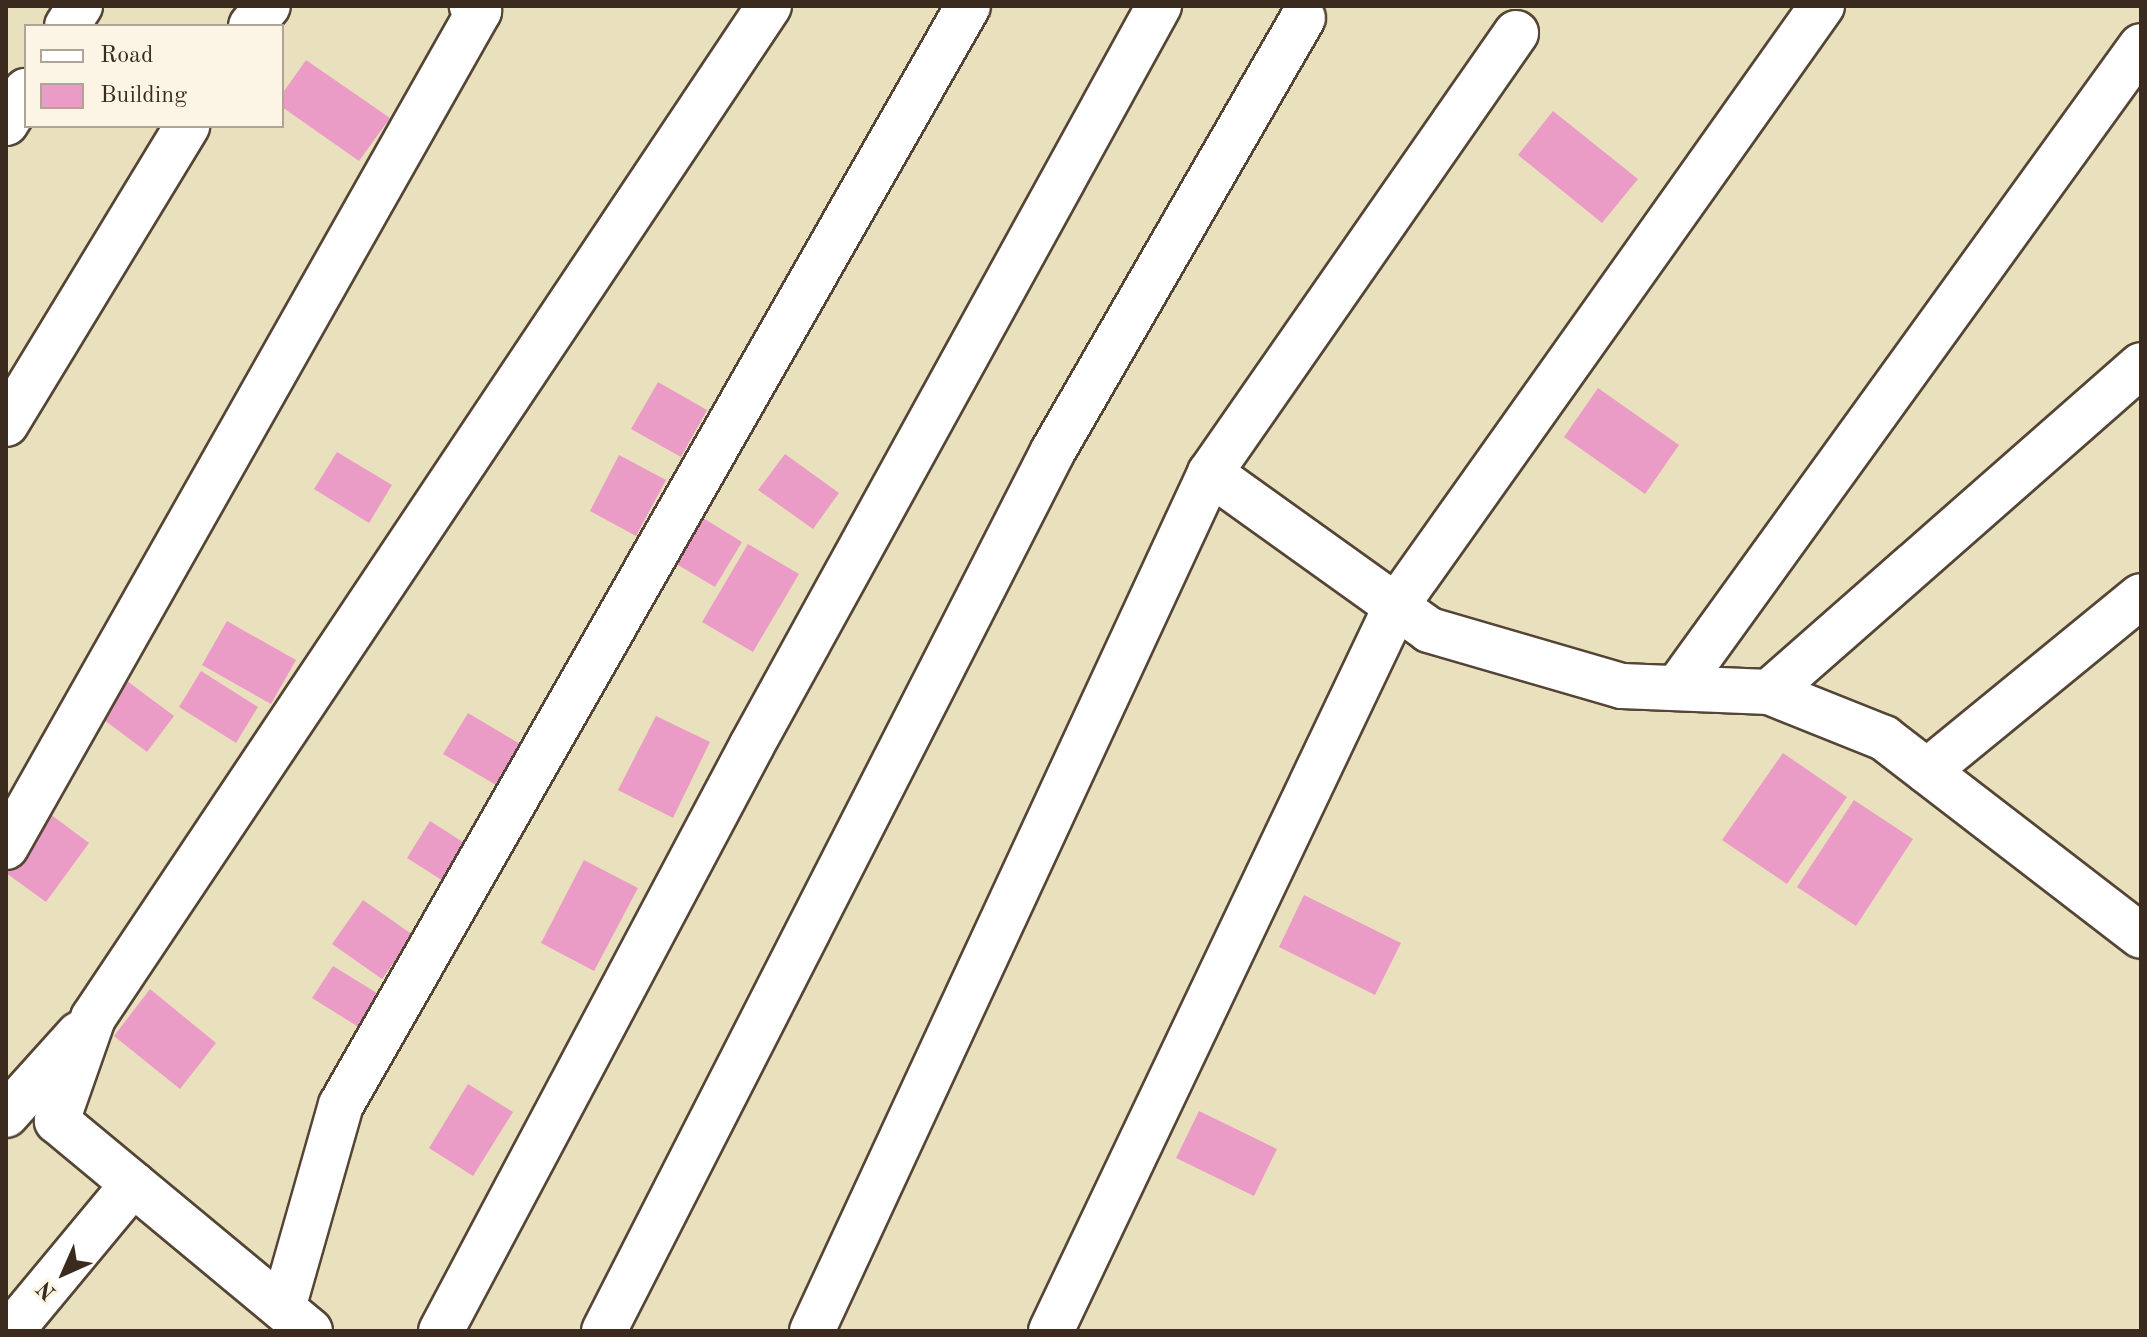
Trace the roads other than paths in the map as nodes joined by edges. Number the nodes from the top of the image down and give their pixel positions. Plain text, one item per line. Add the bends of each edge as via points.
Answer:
1 (80, 6) edge
2 (268, 6) edge
3 (472, 6) edge
4 (769, 6) edge
5 (968, 6) edge
6 (1159, 6) edge
7 (1822, 6) edge
8 (1303, 18) dead end
9 (68, 24) edge
10 (253, 24) edge
11 (1516, 33) dead end
12 (2141, 46) edge
13 (24, 94) edge
14 (6, 123) edge
15 (186, 128) edge
16 (2141, 365) edge
17 (6, 424) edge
18 (1210, 473) junction
19 (2141, 596) edge
20 (1396, 606) junction
21 (1677, 688) junction
22 (1769, 692) junction
23 (1927, 771) junction
24 (6, 847) edge
25 (2141, 936) edge
26 (93, 1018) junction
27 (6, 1115) edge
28 (133, 1184) junction
29 (296, 1320) edge
30 (11, 1331) edge
31 (441, 1331) edge
32 (604, 1331) edge
33 (812, 1331) edge
34 (1051, 1331) edge

1 - 9 street
2 - 10 street
3 - 24 street via 479,11
4 - 26 street
5 - 29 street via 341,1105
6 - 31 street via 752,745
7 - 20 street
8 - 32 street via 1053,451
11 - 18 street
12 - 21 street
13 - 14 street
15 - 17 street
16 - 22 street
18 - 20 street
18 - 33 street
19 - 23 street
20 - 21 street via 1429,630 1607,682
20 - 34 street
21 - 22 street
22 - 23 street via 1884,738
23 - 25 street
26 - 27 street
26 - 28 street via 57,1121
28 - 29 street
28 - 30 street

